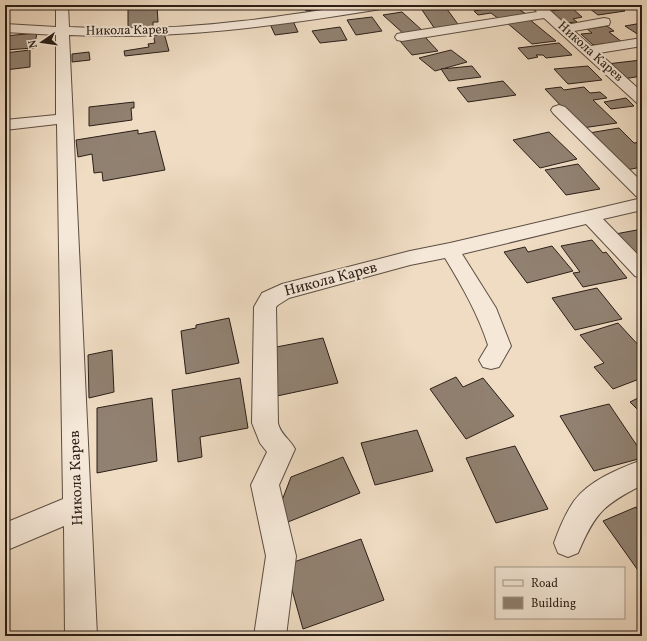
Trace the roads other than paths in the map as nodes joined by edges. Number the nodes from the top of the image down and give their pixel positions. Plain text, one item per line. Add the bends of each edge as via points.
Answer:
1 (62, 5) edge
2 (382, 5) edge
3 (542, 9) edge
4 (604, 22) dead end
5 (5, 28) edge
6 (564, 29) junction
7 (62, 32) junction
8 (402, 37) dead end
9 (642, 42) edge
10 (588, 51) junction
11 (642, 100) edge
12 (559, 110) dead end
13 (63, 119) junction
14 (5, 125) edge
15 (642, 192) edge
16 (642, 204) edge
17 (590, 217) junction
18 (450, 250) junction
19 (642, 271) edge
20 (491, 360) dead end
21 (642, 472) edge
22 (78, 506) junction
23 (5, 537) edge
24 (568, 543) dead end
25 (81, 636) edge
26 (270, 636) edge

1 - 7 street, Никола Карев
2 - 7 street, Никола Карев via 291,20 172,31
3 - 6 street, Никола Карев
3 - 8 street
4 - 6 street
5 - 7 street, Никола Карев
6 - 10 street, Никола Карев
7 - 13 street, Никола Карев
9 - 10 street
10 - 11 street, Никола Карев
12 - 15 street
13 - 14 street
13 - 22 street, Никола Карев
16 - 17 street, Никола Карев
17 - 18 street, Никола Карев
17 - 19 street
18 - 20 street via 485,306 496,332 500,346
18 - 26 street, Никола Карев via 282,292 267,302 266,433 282,449 265,486 281,556
21 - 24 street via 596,498 584,510
22 - 23 street
22 - 25 street, Никола Карев

